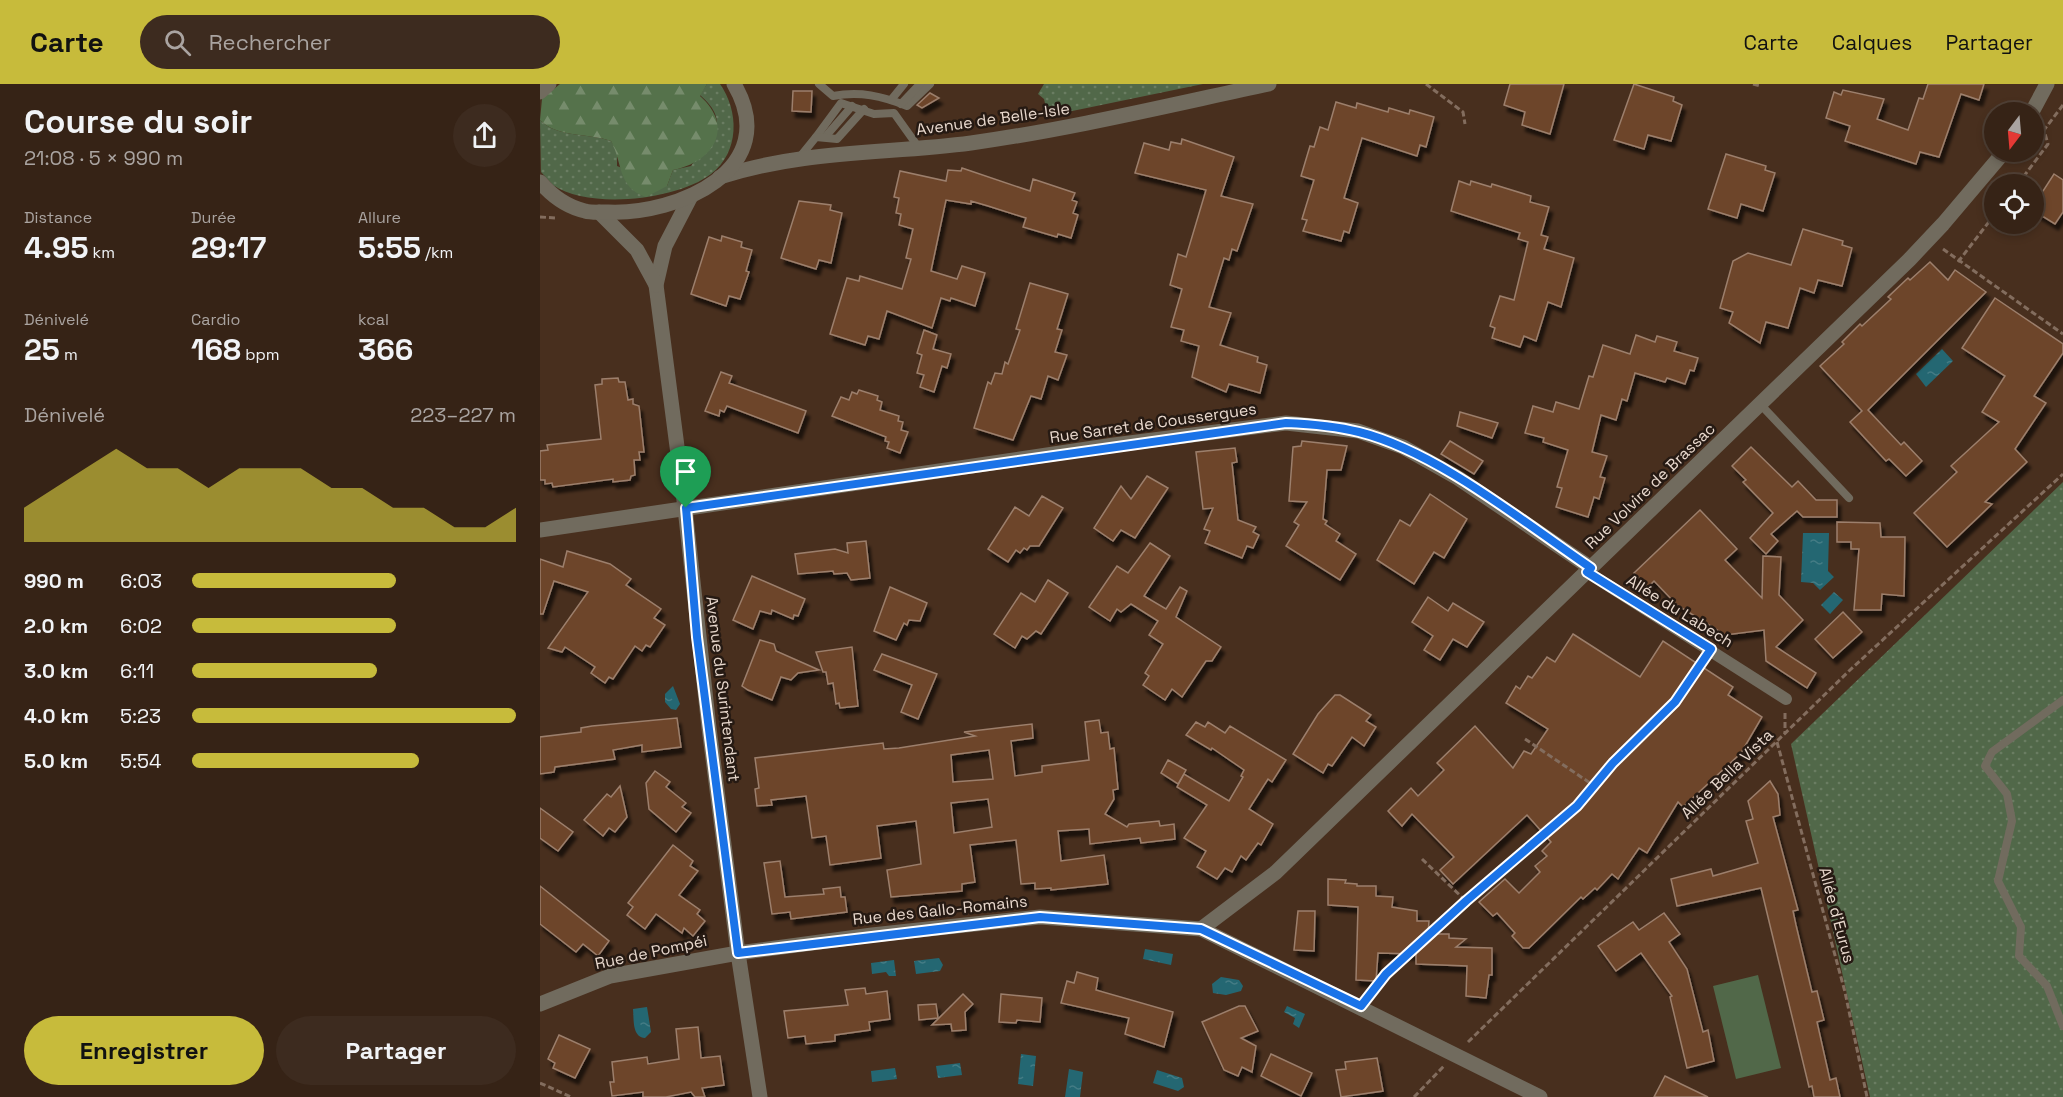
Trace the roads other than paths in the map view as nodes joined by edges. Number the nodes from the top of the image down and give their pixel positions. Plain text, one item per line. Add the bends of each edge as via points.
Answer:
1 (734, 84) edge
2 (819, 84) edge
3 (904, 84) edge
4 (920, 84) edge
5 (930, 84) edge
6 (1269, 84) edge
7 (2047, 84) edge
8 (891, 100) junction
9 (2037, 102) edge
10 (901, 104) junction
11 (852, 105) junction
12 (864, 109) junction
13 (816, 136) junction
14 (825, 136) junction
15 (919, 148) junction
16 (799, 158) junction
17 (1995, 162) edge
18 (720, 177) junction
19 (540, 182) edge
20 (692, 196) junction
21 (540, 203) edge
22 (573, 206) junction
23 (599, 212) junction
24 (656, 285) junction
25 (1760, 404) junction
26 (1849, 498) dead end
27 (686, 508) junction
28 (540, 530) edge
29 (1589, 570) junction
30 (1786, 699) road end
31 (2063, 700) edge
32 (1201, 929) junction
33 (738, 953) junction
34 (540, 1004) edge
35 (2063, 1026) edge
36 (760, 1097) edge
37 (1540, 1097) edge

1 - 18 street via 743,99 747,127 740,157
2 - 8 lane via 833,96 851,93
3 - 8 lane
4 - 10 lane
5 - 10 lane via 907,106
6 - 15 street, Avenue de Belle-Isle via 1078,125
7 - 9 street
8 - 10 lane
11 - 12 lane
11 - 13 lane via 841,103
11 - 14 lane
12 - 14 lane via 837,139
12 - 15 lane via 874,114 894,113
13 - 14 lane
13 - 16 lane
15 - 16 street, Avenue de Belle-Isle
16 - 18 street, Avenue de Belle-Isle
17 - 25 street, Rue Volvire de Brassac via 1930,238
18 - 20 street
19 - 22 street via 554,198
20 - 23 street via 673,205 626,213
20 - 24 street, Avenue du Surintendant via 665,246
21 - 22 street
22 - 23 street
23 - 24 street, Avenue du Surintendant via 638,250
24 - 27 street, Avenue du Surintendant
25 - 26 lane
25 - 29 street, Rue Volvire de Brassac
27 - 28 street, Rue Sarret de Coussergues
27 - 29 street, Rue Sarret de Coussergues via 1203,433 1286,423 1312,424 1358,431 1403,447 1458,478
27 - 33 street, Avenue du Surintendant via 697,637
29 - 30 street, Allée du Labech
29 - 32 street, Rue Volvire de Brassac via 1275,873
31 - 35 lane via 1992,752 1985,766 2007,794 2012,821 1998,881 2022,927 2019,956 2047,986
32 - 33 street, Rue des Gallo-Romains via 1040,917
32 - 37 street, Rue des Gallo-Romains
33 - 34 street, Rue de Pompéi via 610,976
33 - 36 street, Avenue du Surintendant

